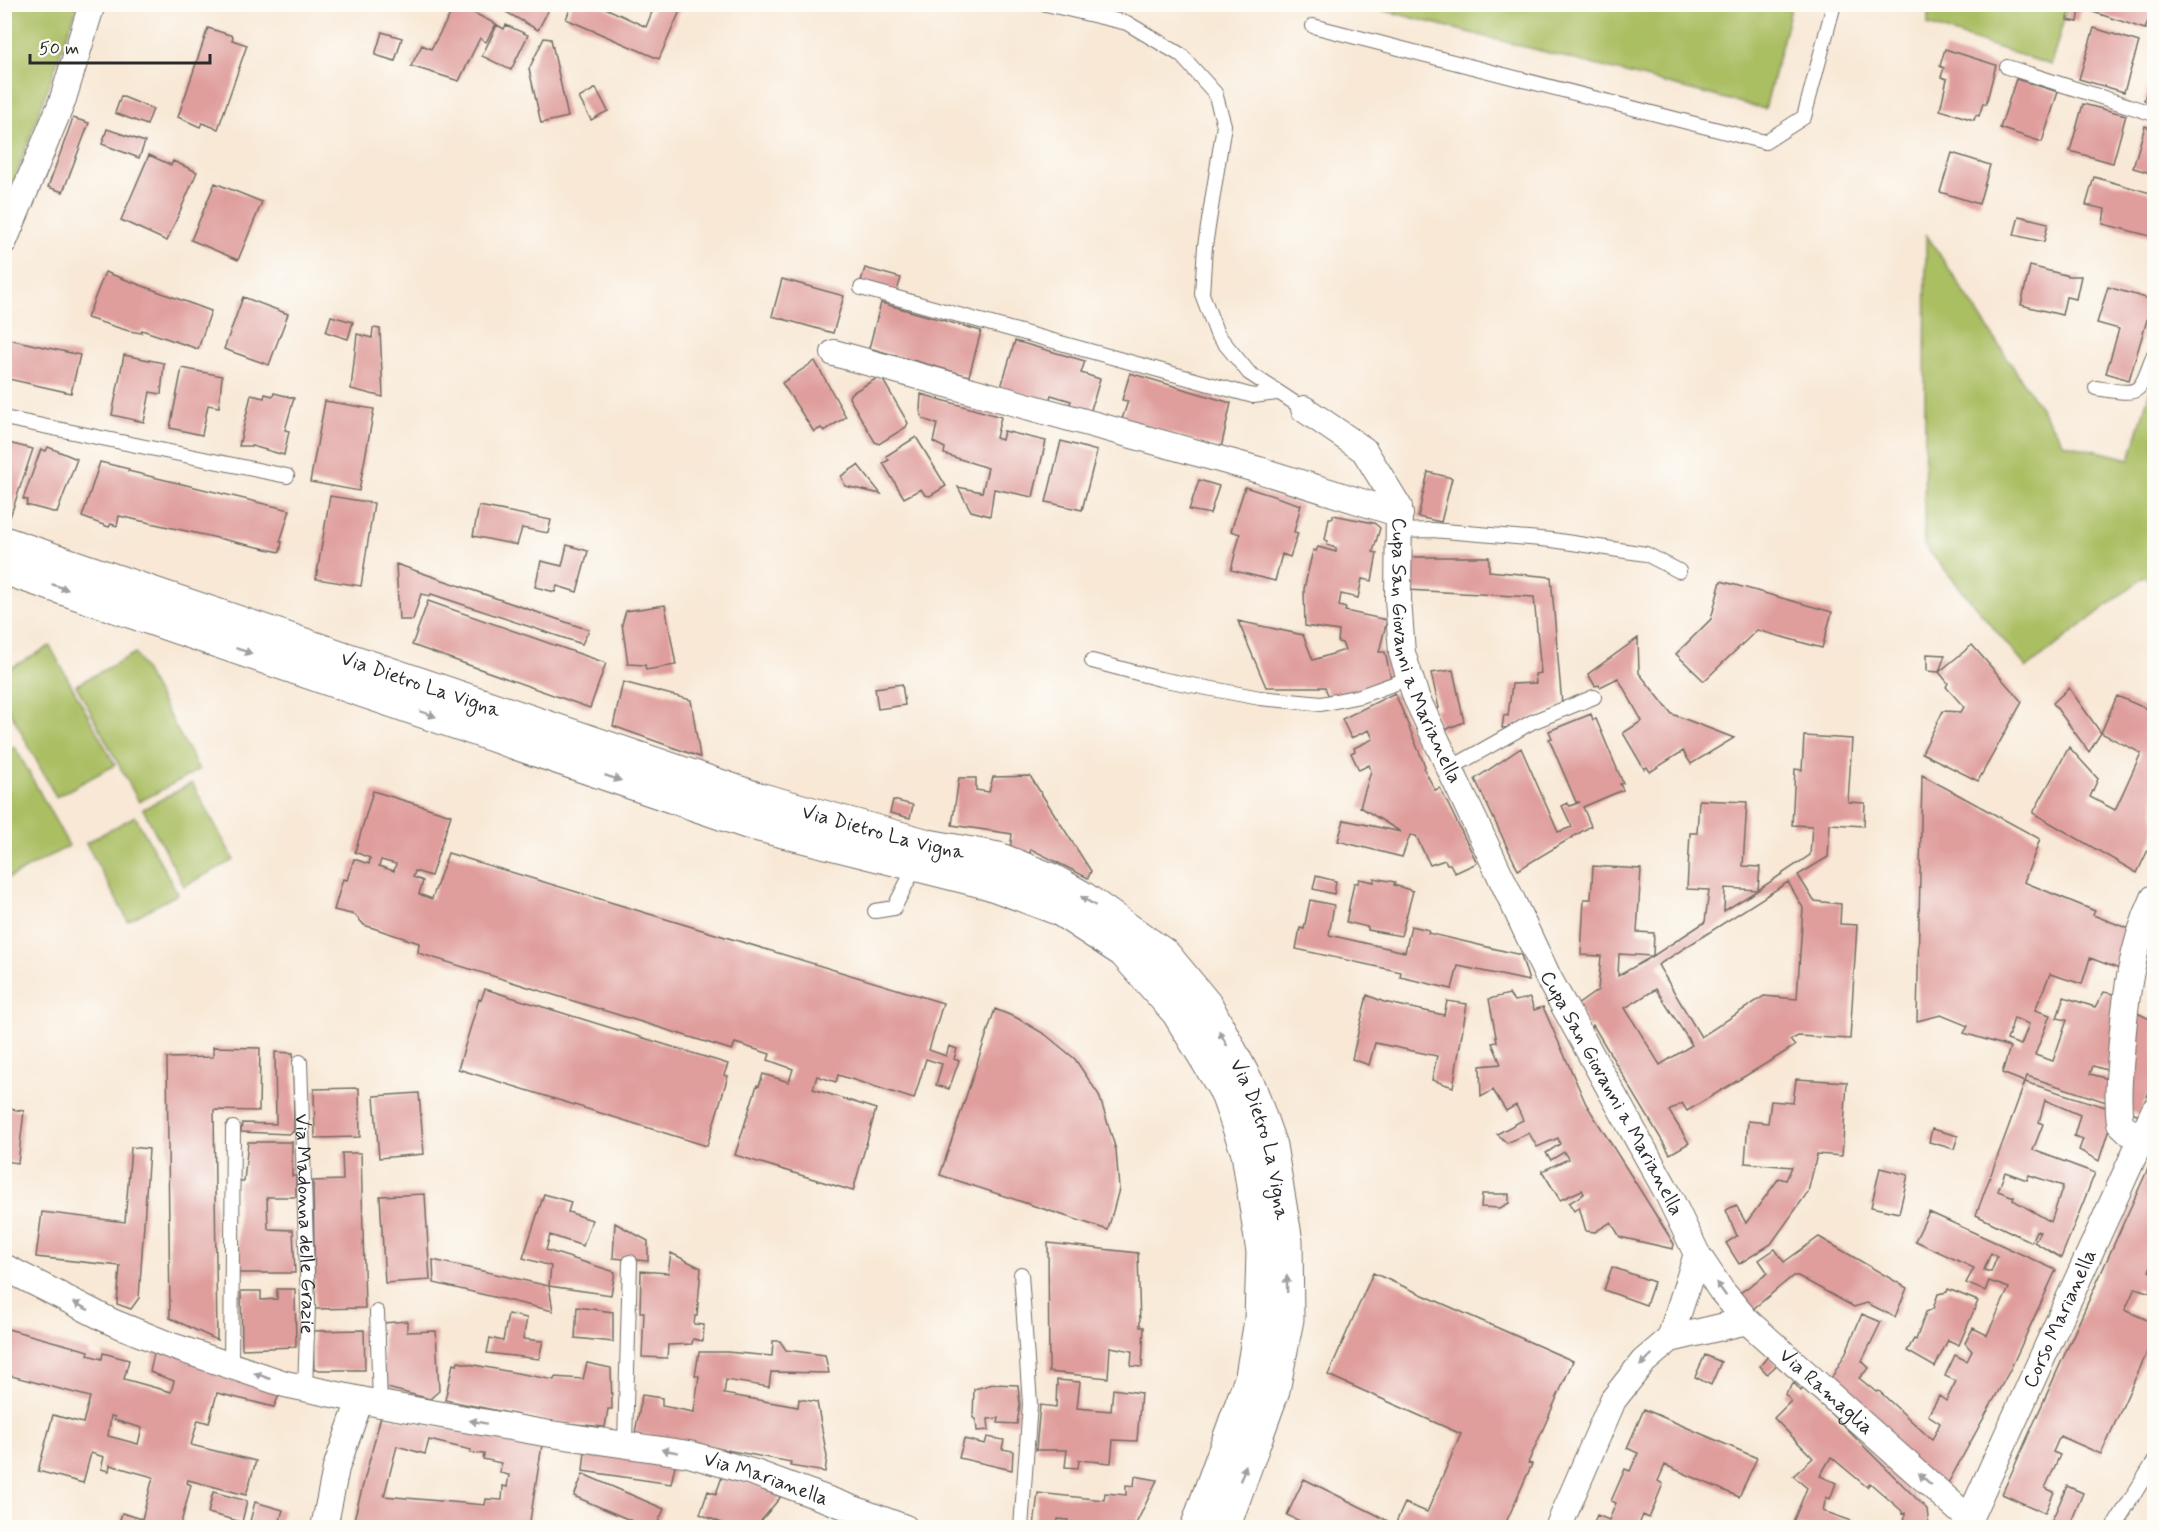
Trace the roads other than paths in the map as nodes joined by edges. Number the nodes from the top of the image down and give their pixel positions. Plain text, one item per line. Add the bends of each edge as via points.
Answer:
1 (92, 4) edge
2 (1046, 4) edge
3 (1834, 4) edge
4 (1313, 26) dead end
5 (2007, 67) dead end
6 (2154, 114) edge
7 (4, 241) edge
8 (861, 288) dead end
9 (834, 353) dead end
10 (2154, 354) edge
11 (2096, 388) dead end
12 (1277, 393) junction
13 (1304, 409) joint
14 (4, 418) edge
15 (287, 476) dead end
16 (1400, 522) junction
17 (4, 543) edge
18 (4, 568) edge
19 (1679, 571) dead end
20 (1092, 661) dead end
21 (1410, 678) junction
22 (1594, 697) dead end
23 (1449, 769) junction
24 (916, 865) junction
25 (2154, 898) edge
26 (875, 911) dead end
27 (2147, 940) edge
28 (300, 1062) dead end
29 (2154, 1111) edge
30 (232, 1128) dead end
31 (2139, 1141) junction
32 (1697, 1254) junction
33 (630, 1262) dead end
34 (4, 1267) edge
35 (1021, 1274) dead end
36 (377, 1312) dead end
37 (1747, 1321) junction
38 (1670, 1339) junction
39 (231, 1365) junction
40 (305, 1388) junction
41 (370, 1402) junction
42 (625, 1443) junction
43 (2154, 1462) edge
44 (1966, 1523) edge
45 (324, 1527) edge
46 (905, 1527) edge
47 (1021, 1527) edge
48 (1197, 1527) edge
49 (1223, 1527) edge
50 (1558, 1527) edge
51 (2113, 1527) edge

1 - 7 street via 62,102
2 - 12 lane, Cupa San Giovanni a Marianella via 1127,23 1182,55 1215,93 1224,124 1205,246 1202,294 1217,334 1249,373
3 - 4 lane via 1804,117 1765,142
5 - 6 lane
8 - 12 lane via 1253,396
9 - 16 street via 1259,470
10 - 11 lane via 2140,388 2131,394
12 - 13 lane, Cupa San Giovanni a Marianella
13 - 16 street, Cupa San Giovanni a Marianella via 1364,450 1399,507
14 - 15 lane
16 - 19 lane via 1432,530 1646,554
16 - 21 street, Cupa San Giovanni a Marianella via 1398,599 1402,652
49 -> 17 street, Via Dietro La Vigna via 1273,1390 1287,1319 1286,1242 1270,1146 1250,1089 1207,1007 1165,956 1061,885 998,859 928,846 755,798
18 -> 24 street, Via Dietro La Vigna via 747,822
20 - 21 lane via 1260,698 1321,704 1360,696
21 - 23 street, Cupa San Giovanni a Marianella
22 - 23 lane via 1532,722
23 - 32 street, Cupa San Giovanni a Marianella via 1549,979 1667,1191
24 - 26 lane via 894,908
24 - 48 street, Via Dietro La Vigna via 990,883 1060,909 1124,951 1178,1012 1226,1091 1248,1153 1263,1252 1261,1320 1252,1376
25 - 27 street
27 - 31 street via 2126,996 2118,1106 2120,1123
28 - 40 lane, Via Madonna delle Grazie via 308,1305
29 - 31 street, Corso Marianella
30 - 39 lane
31 - 44 street, Corso Marianella
37 -> 32 street, Via Ramaglia
32 - 38 street
33 - 42 lane
39 -> 34 street via 112,1322
35 - 47 lane via 1030,1404
36 - 41 lane
37 - 38 street
44 -> 37 street, Via Ramaglia
38 -> 50 street via 1643,1362 1613,1400
40 -> 39 street
40 - 41 street
42 -> 41 street, Via Marianella
41 - 45 street via 336,1468
46 -> 42 street, Via Marianella via 755,1473 689,1454
43 - 51 lane

